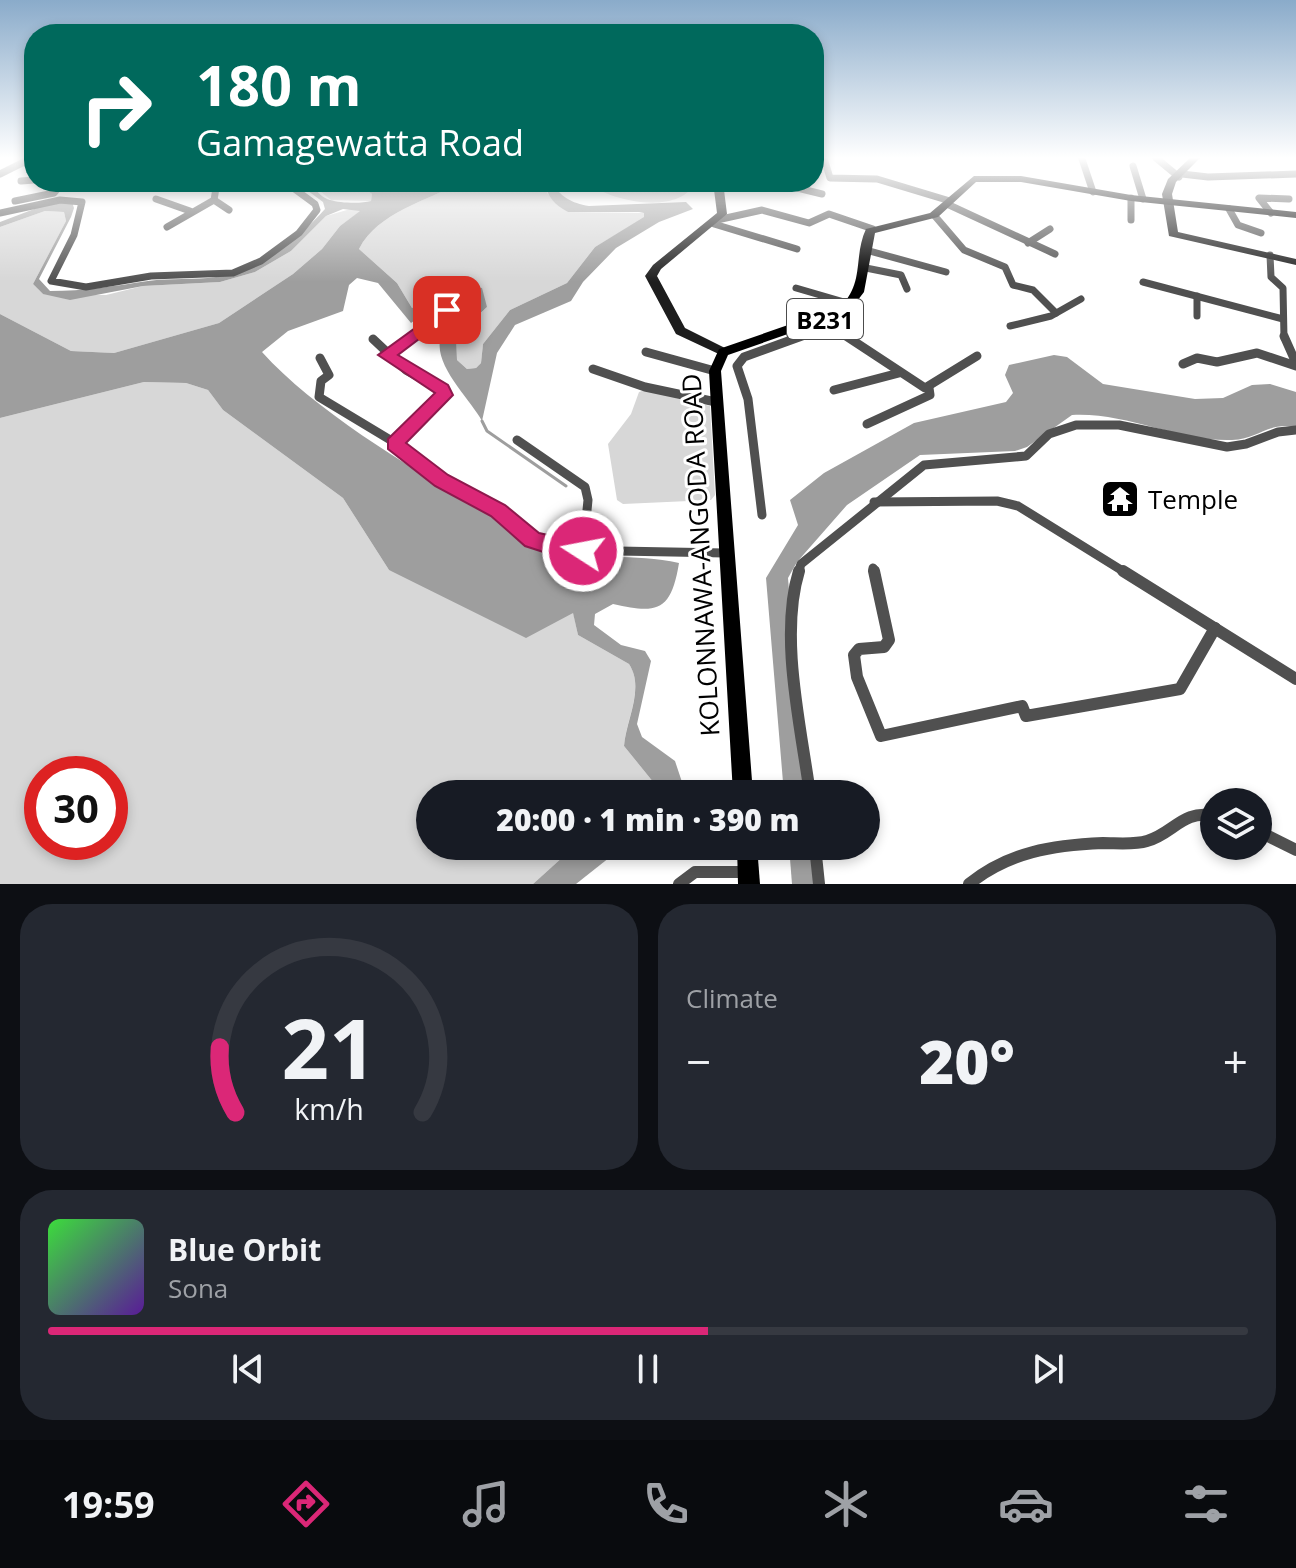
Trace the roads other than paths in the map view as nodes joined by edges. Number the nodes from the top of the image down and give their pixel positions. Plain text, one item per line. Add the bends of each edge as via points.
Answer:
1 (24, 199) edge
2 (156, 199) dead end
3 (211, 199) edge
4 (217, 199) edge
5 (309, 199) edge
6 (720, 199) edge
7 (937, 199) edge
8 (951, 199) edge
9 (1137, 199) edge
10 (1147, 199) edge
11 (1260, 199) edge
12 (15, 201) dead end
13 (1168, 202) junction
14 (948, 203) junction
15 (1229, 209) junction
16 (229, 210) dead end
17 (190, 211) junction
18 (0, 213) edge
19 (1271, 213) junction
20 (934, 215) junction
21 (1296, 215) edge
22 (1131, 220) dead end
23 (716, 222) junction
24 (167, 227) dead end
25 (873, 229) junction
26 (1050, 229) dead end
27 (1261, 233) dead end
28 (1028, 243) junction
29 (797, 249) dead end
30 (866, 250) junction
31 (1055, 254) dead end
32 (1270, 255) junction
33 (1296, 262) edge
34 (866, 268) junction
35 (946, 272) dead end
36 (1143, 282) dead end
37 (796, 288) dead end
38 (907, 289) dead end
39 (1197, 296) junction
40 (1081, 299) dead end
41 (846, 309) junction
42 (447, 310) dead end
43 (1056, 313) junction
44 (1197, 316) dead end
45 (1283, 319) junction
46 (1010, 326) dead end
47 (373, 339) dead end
48 (1292, 346) edge
49 (646, 352) dead end
50 (723, 352) junction
51 (387, 355) junction
52 (977, 356) dead end
53 (320, 358) dead end
54 (1183, 364) dead end
55 (1296, 364) edge
56 (593, 369) dead end
57 (715, 371) junction
58 (899, 373) junction
59 (929, 388) junction
60 (834, 390) dead end
61 (716, 402) junction
62 (867, 424) dead end
63 (1296, 430) edge
64 (517, 440) dead end
65 (394, 444) junction
66 (874, 502) junction
67 (762, 515) dead end
68 (583, 551) junction
69 (725, 553) junction
70 (873, 568) dead end
71 (1215, 628) junction
72 (1296, 679) edge
73 (742, 780) edge
74 (809, 780) edge
75 (1200, 815) edge
76 (1272, 838) edge
77 (1296, 850) edge
78 (816, 860) edge
79 (749, 878) edge
80 (679, 884) edge
81 (819, 884) edge
82 (969, 884) edge

1 - 12 street
2 - 17 street
3 - 17 street
4 - 16 street
5 - 18 street via 317,210 299,233 261,261 233,273 151,276 86,287 51,281 74,235 82,202 60,200
6 - 23 street via 722,214
7 - 14 street
8 - 14 main road
9 - 22 street
10 - 13 main road
11 - 19 street
13 - 15 main road
13 - 32 street via 1171,231 1180,238
14 - 20 main road
14 - 28 street
15 - 19 main road
15 - 27 street via 1238,225
17 - 24 street
19 - 21 main road
20 - 25 main road
20 - 43 street via 960,248 981,262 1005,267 1013,285 1033,290
23 - 25 street via 762,210 809,223 829,214
23 - 29 street
23 - 50 street via 651,276 680,331
25 - 30 main road, B231
26 - 28 street
28 - 31 street
30 - 34 main road, B231
30 - 35 street
32 - 33 street
32 - 45 street via 1271,277 1283,288
34 - 38 street via 901,275
34 - 41 main road, B231 via 861,290
36 - 39 street
37 - 41 street
39 - 44 street
39 - 45 street
40 - 43 street
41 - 50 main road, KOLONNAWA-ANGODA ROAD / B231
41 - 58 street via 839,331
41 - 67 street via 812,332 744,357 737,366 748,399
42 - 51 street
43 - 46 street
45 - 48 street via 1284,338
47 - 51 street
48 - 55 street
49 - 57 street
50 - 57 main road, KOLONNAWA-ANGODA ROAD
51 - 65 street via 444,395
52 - 59 street
53 - 65 street via 329,375 321,381 319,397
54 - 55 street via 1257,353
56 - 61 street
57 - 61 main road, KOLONNAWA-ANGODA ROAD
58 - 59 street
58 - 60 street
59 - 62 street via 930,395
61 - 69 main road, KOLONNAWA-ANGODA ROAD
63 - 66 street via 1280,429 1252,444 1226,447 1112,422 1065,428 1045,436 1026,456 924,465
64 - 68 street via 585,487
65 - 68 street via 533,539
66 - 71 street via 1008,503
66 - 74 street via 797,571 792,610
68 - 69 street
69 - 73 main road, KOLONNAWA-ANGODA ROAD
70 - 71 street via 889,640 884,647 859,649 854,655 857,677 881,736 1022,706 1026,716 1180,689
71 - 72 street
75 - 82 street via 1170,824 1145,842 1060,845 1025,854 982,871
76 - 77 street
78 - 81 street
79 - 80 street via 695,872

